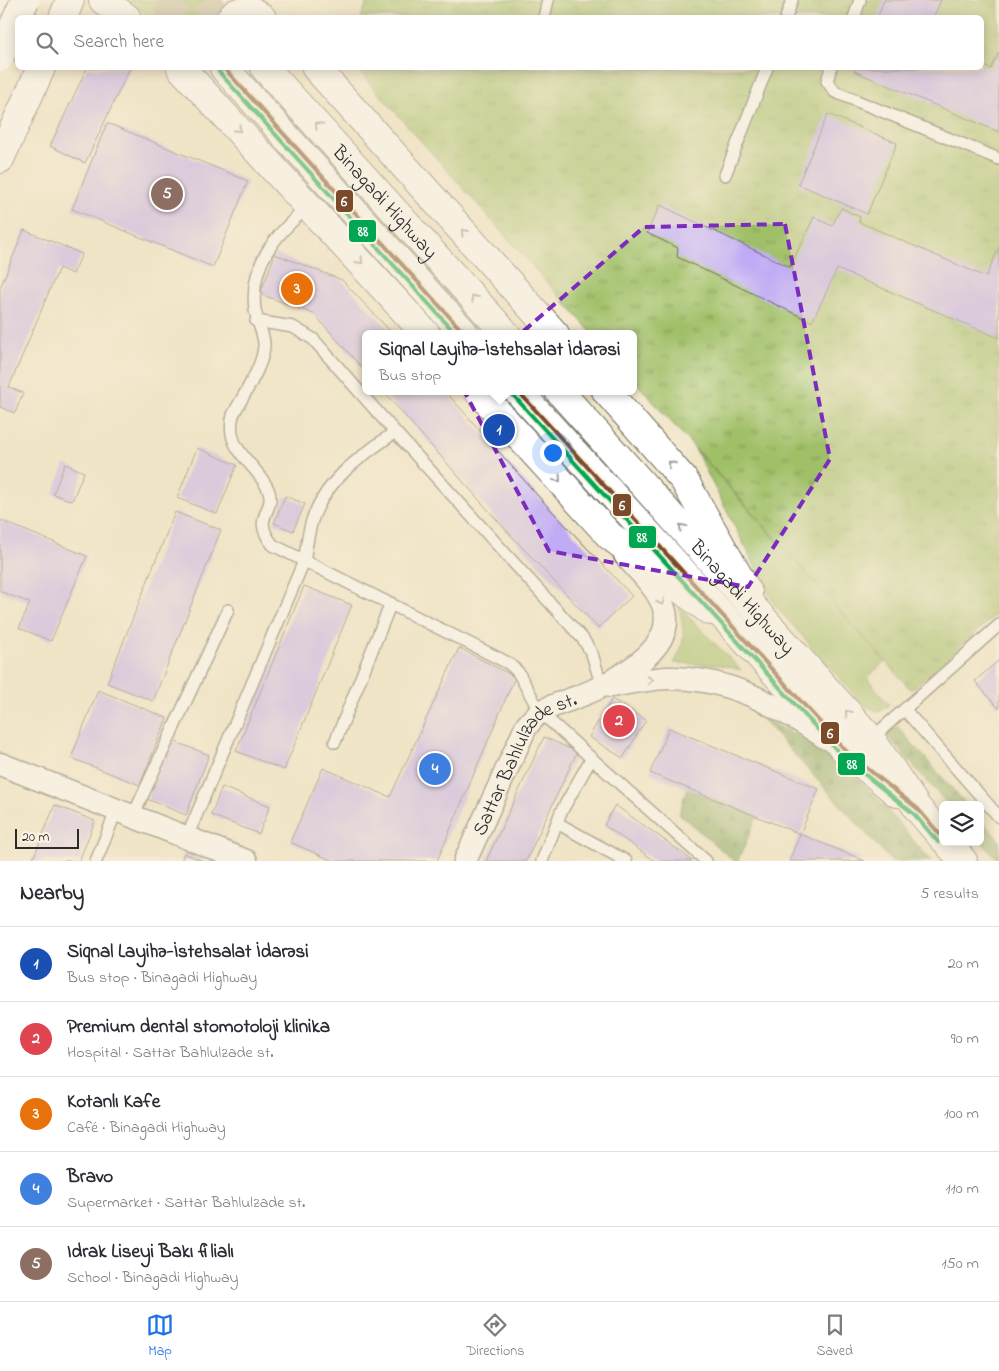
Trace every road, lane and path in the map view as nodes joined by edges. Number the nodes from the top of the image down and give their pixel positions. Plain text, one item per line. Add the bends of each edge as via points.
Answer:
1 (25, 0) edge
2 (70, 0) edge
3 (103, 0) edge
4 (256, 0) edge
5 (548, 0) edge
6 (792, 0) edge
7 (860, 0) edge
8 (0, 4) edge
9 (18, 15) edge
10 (18, 15) edge
11 (64, 15) edge
12 (122, 15) edge
13 (234, 15) edge
14 (258, 15) edge
15 (269, 15) edge
16 (545, 15) edge
17 (787, 15) edge
18 (855, 15) edge
19 (15, 23) edge
20 (0, 57) edge
21 (30, 70) edge
22 (40, 70) edge
23 (183, 70) edge
24 (193, 70) edge
25 (226, 70) edge
26 (267, 70) edge
27 (318, 70) edge
28 (766, 70) edge
29 (830, 70) edge
30 (214, 102) junction
31 (19, 117) junction
32 (999, 159) edge
33 (0, 160) edge
34 (725, 175) dead end
35 (309, 206) junction
36 (256, 321) junction
37 (422, 330) edge
38 (462, 330) edge
39 (502, 330) edge
40 (551, 330) edge
41 (482, 395) edge
42 (522, 395) edge
43 (563, 395) edge
44 (610, 395) edge
45 (394, 432) junction
46 (610, 536) junction
47 (304, 561) junction
48 (391, 603) junction
49 (228, 610) dead end
50 (758, 611) junction
51 (999, 625) edge
52 (734, 630) junction
53 (602, 687) junction
54 (905, 710) junction
55 (540, 712) junction
56 (871, 739) junction
57 (335, 742) dead end
58 (848, 753) junction
59 (591, 759) junction
60 (0, 765) edge
61 (918, 809) junction
62 (125, 813) junction
63 (999, 817) edge
64 (557, 823) junction
65 (939, 833) edge
66 (187, 837) junction
67 (950, 846) edge
68 (243, 860) edge
69 (96, 861) edge
70 (464, 861) edge
71 (542, 861) edge
72 (626, 861) edge
73 (706, 861) edge
74 (963, 861) edge

1 - 9 main road, bridge
2 - 11 main road
3 - 12 main road
4 - 15 main road
5 - 16 lane
6 - 17 lane
7 - 18 lane
8 - 10 main road
13 - 14 main road via 250,10
19 - 20 main road, bridge
21 - 31 main road
22 - 31 main road
23 - 30 main road
24 - 30 main road
25 - 38 main road, Binagadi Highway
39 -> 26 main road, Binagadi Highway
40 -> 27 main road
28 - 34 lane
29 - 32 lane via 827,81 835,92
30 -> 35 main road
31 - 33 main road
35 - 36 lane via 272,241 262,259 252,292
35 -> 37 main road
36 - 45 lane via 293,327 313,339
36 - 47 lane via 265,343 262,359 233,415 232,436 239,453 253,466 271,497 262,524 264,535 273,546
41 -> 46 main road
42 - 52 main road, Binagadi Highway
50 -> 43 main road, Binagadi Highway
50 -> 44 main road via 684,480
45 - 47 lane via 333,482 314,515
45 - 53 lane via 583,639 592,654
46 - 52 main road
46 -> 53 street via 658,596 664,607 666,625 655,646 640,662
47 - 48 lane
47 - 66 lane
48 - 55 lane via 508,664 518,672
48 - 57 lane
49 - 62 lane
56 -> 50 main road, Binagadi Highway
51 - 54 lane
52 - 58 main road, Binagadi Highway
53 - 55 street, Sattar Bahlulzade st.
53 -> 58 street via 668,678 718,683 759,697
54 - 56 lane
54 - 63 lane
55 - 59 lane
55 - 70 street, Sattar Bahlulzade st. via 526,727
56 - 61 main road, Binagadi Highway
58 - 61 main road, Binagadi Highway
59 - 64 lane
59 - 73 lane
60 - 62 street
61 - 65 main road, Binagadi Highway
62 - 66 street
62 - 69 lane
64 - 71 lane
64 - 72 lane
66 - 68 street
67 - 74 main road

